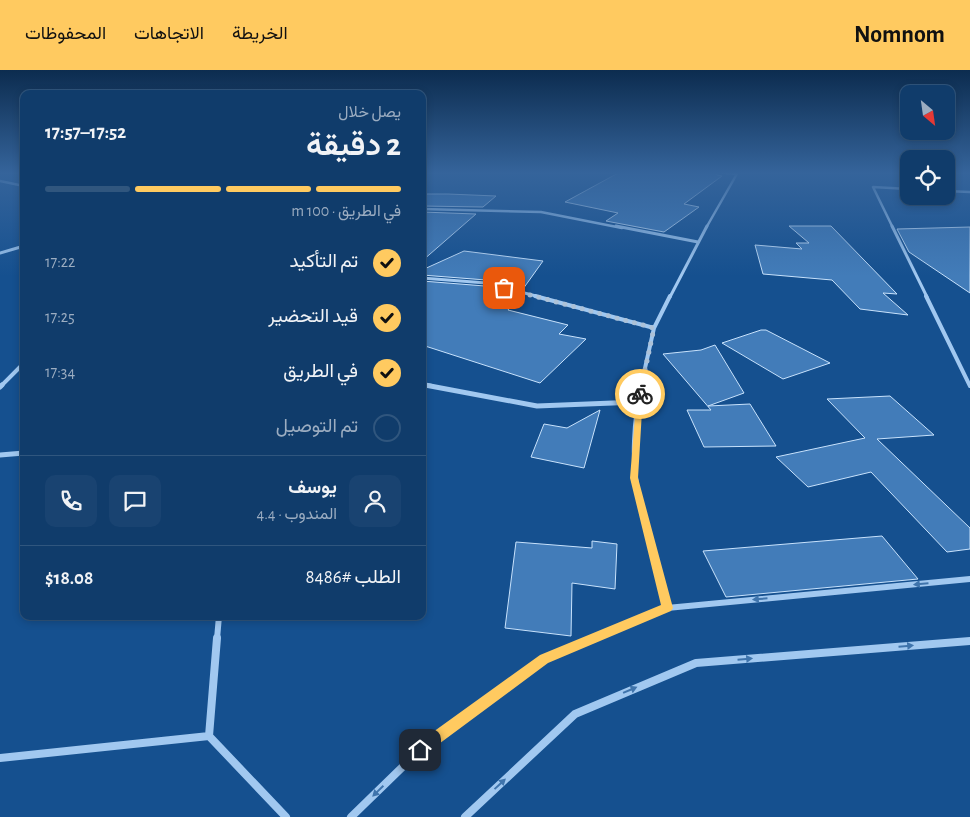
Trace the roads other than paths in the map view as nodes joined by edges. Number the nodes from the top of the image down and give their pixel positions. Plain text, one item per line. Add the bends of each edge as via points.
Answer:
1 (718, 207) edge
2 (883, 207) edge
3 (426, 209) edge
4 (698, 242) junction
5 (20, 247) edge
6 (0, 254) edge
7 (426, 278) edge
8 (654, 328) junction
9 (20, 367) edge
10 (426, 385) edge
11 (970, 386) edge
12 (0, 387) edge
13 (638, 402) junction
14 (20, 453) edge
15 (0, 455) edge
16 (970, 579) edge
17 (667, 608) junction
18 (219, 620) edge
19 (970, 641) edge
20 (209, 736) junction
21 (0, 758) edge
22 (286, 817) edge
23 (351, 817) edge
24 (465, 817) edge

1 - 4 street
2 - 11 street
3 - 4 street via 541,212
4 - 8 street
5 - 6 street
7 - 8 street via 486,283
8 - 13 street
9 - 12 street
10 - 13 street via 537,406
13 - 17 street via 634,478
14 - 15 street
16 -> 17 street
17 -> 23 street via 544,659 420,750
18 - 20 street
24 -> 19 street via 575,714 696,663
20 - 21 street
20 - 22 street

